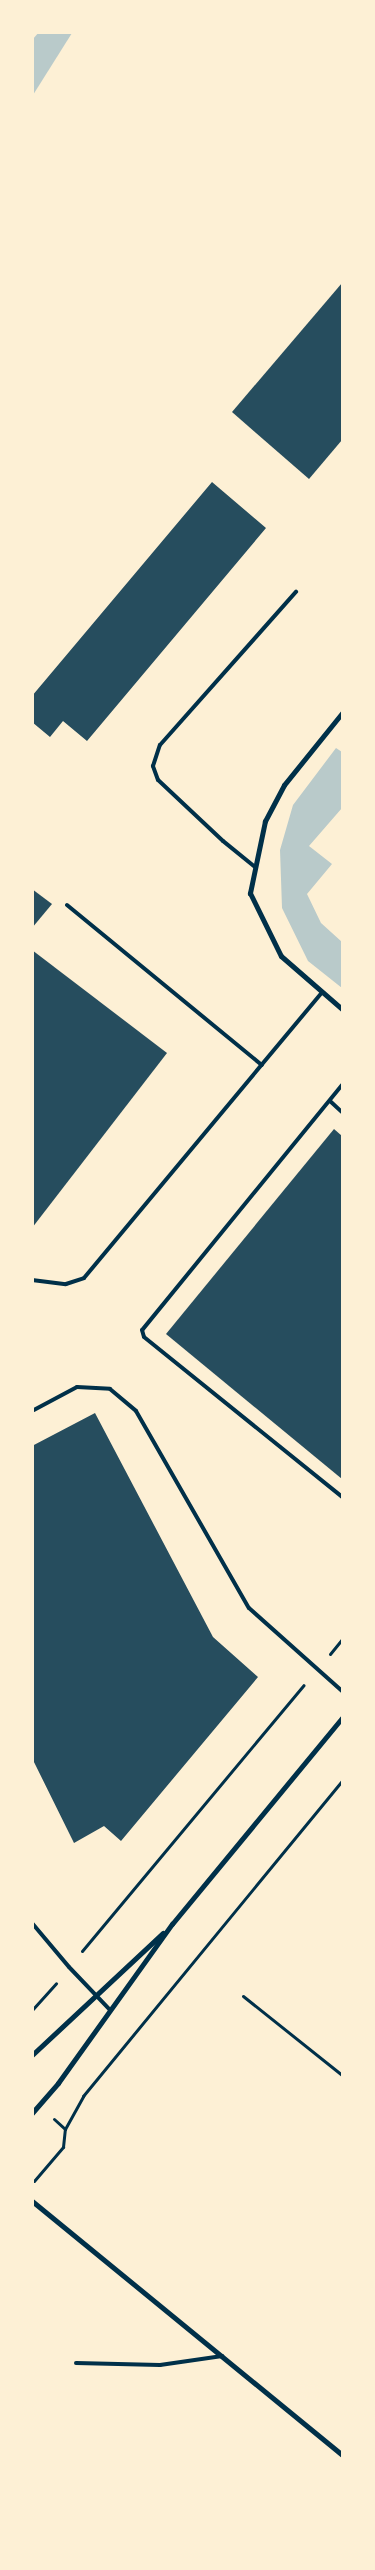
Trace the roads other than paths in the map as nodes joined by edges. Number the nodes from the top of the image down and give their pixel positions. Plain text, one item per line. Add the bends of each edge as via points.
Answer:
1 (296, 592) dead end
2 (342, 713) edge
3 (255, 867) junction
4 (66, 905) dead end
5 (322, 992) junction
6 (342, 1009) edge
7 (262, 1065) junction
8 (342, 1086) edge
9 (330, 1101) junction
10 (342, 1112) edge
11 (32, 1280) edge
12 (32, 1411) edge
13 (342, 1497) edge
14 (342, 1691) edge
15 (342, 1718) edge
16 (32, 1923) edge
17 (172, 1924) junction
18 (97, 1994) junction
19 (110, 2010) junction
20 (32, 2055) edge
21 (32, 2113) edge
22 (32, 2201) edge
23 (222, 2356) junction
24 (76, 2363) dead end
25 (342, 2455) edge

1 - 3 lane via 160,745 153,766 158,780
2 - 3 street via 284,785 265,821
3 - 5 street via 250,892 281,956
4 - 7 lane
5 - 6 street
5 - 7 lane
7 - 11 lane via 84,1278 66,1284
8 - 9 lane
9 - 10 lane
9 - 13 lane via 142,1330 144,1337
12 - 14 lane via 77,1387 110,1389 136,1411 249,1608
15 - 17 street
16 - 18 lane via 69,1968
17 - 18 street
17 - 19 street
18 - 19 lane
18 - 20 street
19 - 21 street via 58,2083
22 - 23 street
23 - 24 lane via 160,2365
23 - 25 street

